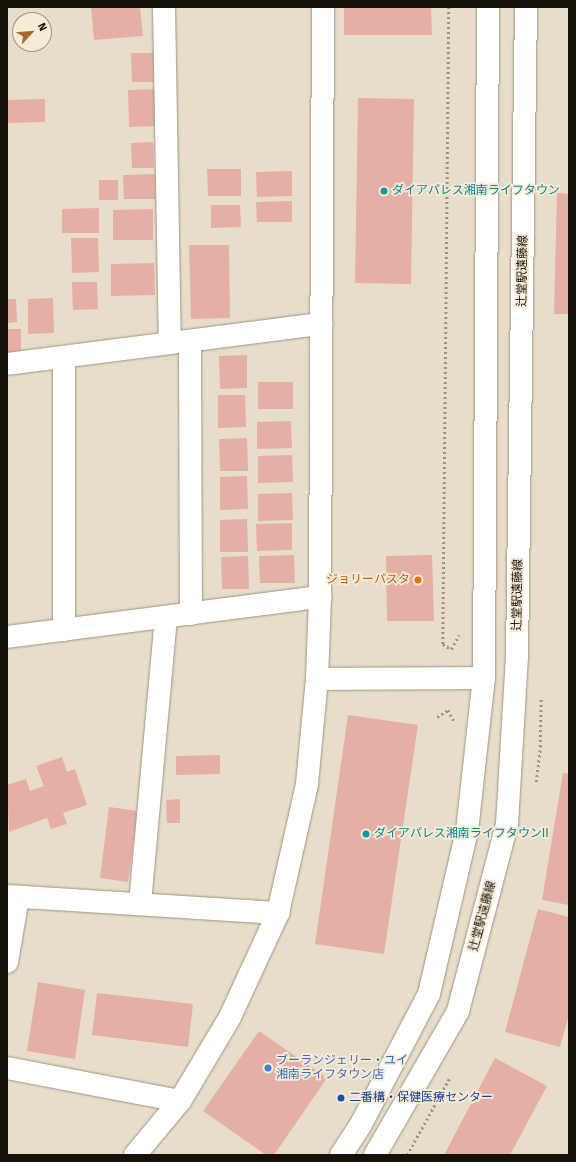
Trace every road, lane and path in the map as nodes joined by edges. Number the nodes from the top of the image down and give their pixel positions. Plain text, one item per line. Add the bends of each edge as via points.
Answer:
1 (164, 7) edge
2 (323, 7) edge
3 (449, 7) edge
4 (488, 7) edge
5 (526, 7) edge
6 (321, 324) junction
7 (180, 342) junction
8 (64, 357) junction
9 (7, 364) edge
10 (320, 598) junction
11 (191, 614) junction
12 (166, 617) junction
13 (64, 630) junction
14 (7, 637) edge
15 (459, 637) dead end
16 (484, 678) junction
17 (317, 679) junction
18 (437, 717) dead end
19 (457, 725) dead end
20 (12, 896) edge
21 (140, 903) junction
22 (278, 913) junction
23 (7, 962) edge
24 (7, 1068) edge
25 (180, 1101) junction
26 (135, 1155) edge
27 (341, 1155) edge
28 (375, 1155) edge

1 - 7 street
2 - 6 street
3 - 15 path via 443,644 451,649
4 - 16 street
5 - 28 street, 辻堂駅遠藤線 via 517,649 507,824 458,1011
6 - 7 street
6 - 10 street
7 - 8 street
7 - 11 street
8 - 9 street
8 - 13 street
10 - 11 street
10 - 17 street
11 - 12 street
12 - 13 street
12 - 21 street
13 - 14 street
16 - 17 street
16 - 27 street via 467,831 429,994 360,1126
17 - 22 street via 307,784
18 - 19 path via 448,710
20 - 21 street
20 - 23 street
21 - 22 street
22 - 25 street via 230,1017
24 - 25 street
25 - 26 street

